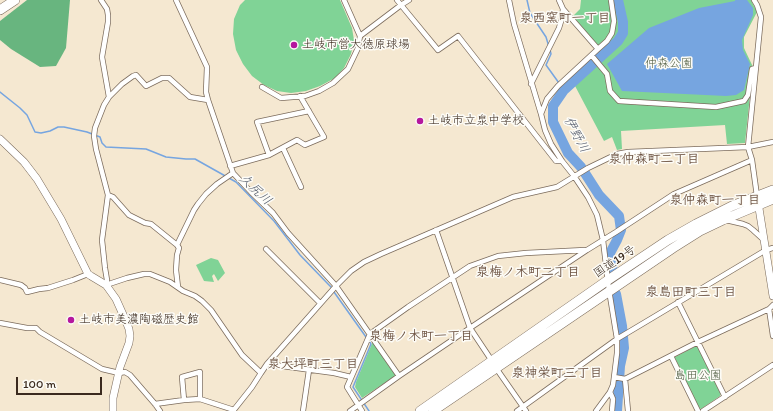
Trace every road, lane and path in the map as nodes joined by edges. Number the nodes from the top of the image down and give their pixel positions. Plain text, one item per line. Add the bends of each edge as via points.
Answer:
1 (15, 0) edge
2 (101, 0) edge
3 (176, 0) edge
4 (344, 0) edge
5 (397, 0) edge
6 (409, 0) edge
7 (509, 0) edge
8 (559, 0) edge
9 (611, 0) edge
10 (754, 0) edge
11 (401, 5) junction
12 (563, 9) junction
13 (0, 10) edge
14 (360, 36) junction
15 (598, 49) junction
16 (592, 56) junction
17 (756, 68) junction
18 (532, 84) junction
19 (262, 87) dead end
20 (300, 96) junction
21 (109, 97) junction
22 (208, 100) junction
23 (309, 111) junction
24 (541, 114) junction
25 (0, 139) edge
26 (773, 142) edge
27 (748, 147) junction
28 (283, 148) junction
29 (269, 155) junction
30 (562, 160) junction
31 (752, 160) junction
32 (230, 166) junction
33 (231, 174) junction
34 (576, 174) junction
35 (301, 187) dead end
36 (773, 190) edge
37 (108, 195) junction
38 (773, 199) edge
39 (758, 200) junction
40 (723, 220) junction
41 (436, 230) junction
42 (603, 240) junction
43 (764, 240) junction
44 (178, 245) junction
45 (266, 249) dead end
46 (769, 249) edge
47 (587, 250) junction
48 (88, 274) junction
49 (452, 278) junction
50 (0, 280) edge
51 (608, 280) junction
52 (106, 285) junction
53 (336, 286) junction
54 (178, 287) junction
55 (609, 290) junction
56 (773, 296) edge
57 (678, 302) junction
58 (320, 303) junction
59 (773, 305) edge
60 (769, 309) junction
61 (0, 323) edge
62 (470, 328) junction
63 (370, 334) junction
64 (773, 336) edge
65 (618, 339) junction
66 (698, 342) junction
67 (671, 356) junction
68 (267, 364) junction
69 (494, 364) junction
70 (773, 365) edge
71 (308, 370) junction
72 (119, 373) junction
73 (261, 373) junction
74 (399, 376) junction
75 (351, 377) junction
76 (614, 377) junction
77 (625, 379) junction
78 (610, 392) junction
79 (725, 397) junction
80 (200, 399) junction
81 (184, 400) junction
82 (155, 404) junction
83 (358, 405) junction
84 (524, 409) edge
85 (234, 410) edge
86 (113, 411) edge
87 (160, 411) edge
88 (303, 411) edge
89 (350, 411) edge
90 (362, 411) edge
91 (420, 411) edge
92 (433, 411) edge
93 (517, 411) edge
94 (596, 411) edge
95 (612, 411) edge
96 (628, 411) edge
97 (698, 411) edge
98 (703, 411) edge

1 - 13 highway
2 - 21 street via 108,15 102,58
3 - 22 street via 207,67
4 - 14 street
5 - 11 street
6 - 11 street
7 - 18 street
8 - 12 street
9 - 15 street via 614,26 607,41
10 - 17 street via 761,17
11 - 14 street
11 - 30 street via 438,50 458,36 556,161
12 - 15 street
12 - 18 street via 559,28
14 - 20 street via 358,48 348,69 334,83 319,92
15 - 16 street
16 - 17 street via 607,74 610,91 619,101 716,107 744,101 748,95 752,69
16 - 24 street via 558,86
17 - 27 street
18 - 24 street
19 - 20 street via 281,98
20 - 23 street
21 - 22 street via 122,84 136,76 146,86 162,78 169,78 190,97
21 - 37 street via 94,136
22 - 32 street
23 - 28 street via 324,137 305,145 297,140
23 - 29 street via 257,122
24 - 30 street via 551,144
25 - 48 street via 24,162 37,179 61,219
26 - 27 street
27 - 31 street
27 - 34 street via 628,152 617,154
28 - 29 street
28 - 35 street
29 - 32 street
30 - 34 street
31 - 39 street
31 - 42 street via 674,194
32 - 33 street
33 - 44 street via 206,194 198,204
33 - 53 street via 274,213 288,233
34 - 41 street via 557,187 513,197
34 - 42 street via 597,215
36 - 39 highway, 国道19号
37 - 44 street via 129,215 151,224
37 - 52 street via 102,240
38 - 39 highway, 国道19号
39 - 40 highway, 国道19号
39 - 43 street
39 - 51 highway, 国道19号 via 732,206 675,236
40 - 43 street via 748,226
40 - 55 highway, 国道19号 via 700,231
41 - 49 street
41 - 53 street via 364,262
42 - 47 street
42 - 51 street
43 - 46 street
44 - 54 street
45 - 58 street
46 - 56 street
46 - 57 street
47 - 49 street via 498,256 470,266
47 - 62 street
48 - 50 street via 48,288 27,292 20,285
48 - 52 street
49 - 62 street
49 - 63 street
51 - 55 street
51 - 69 highway, 国道19号
52 - 54 street via 144,274 153,275
52 - 72 street via 116,299 129,329 129,343
53 - 58 street
53 - 63 street
54 - 73 street via 202,301 211,310 242,355
55 - 65 street
55 - 69 highway, 国道19号
57 - 65 street
57 - 66 street
58 - 68 street
59 - 60 street
60 - 64 street
60 - 66 street
61 - 72 street via 36,328 102,369
62 - 69 street
62 - 74 street
63 - 74 street
63 - 75 street
65 - 76 street
65 - 84 street
66 - 67 street
66 - 79 street
67 - 77 street
67 - 97 street
68 - 71 street
68 - 73 street
69 - 84 street
69 - 91 highway, 国道19号
69 - 92 highway, 国道19号
70 - 79 street
71 - 75 street
71 - 88 street
72 - 82 street via 125,372 130,375
72 - 86 street via 113,398
73 - 85 street
74 - 83 street
75 - 83 street via 347,387
76 - 77 street
76 - 78 street
77 - 96 street
78 - 94 street
78 - 95 street via 613,399
79 - 98 street
80 - 81 street
80 - 81 street via 200,372 182,377
80 - 85 street
81 - 82 street
82 - 87 street
83 - 89 street
83 - 90 street
84 - 93 street

